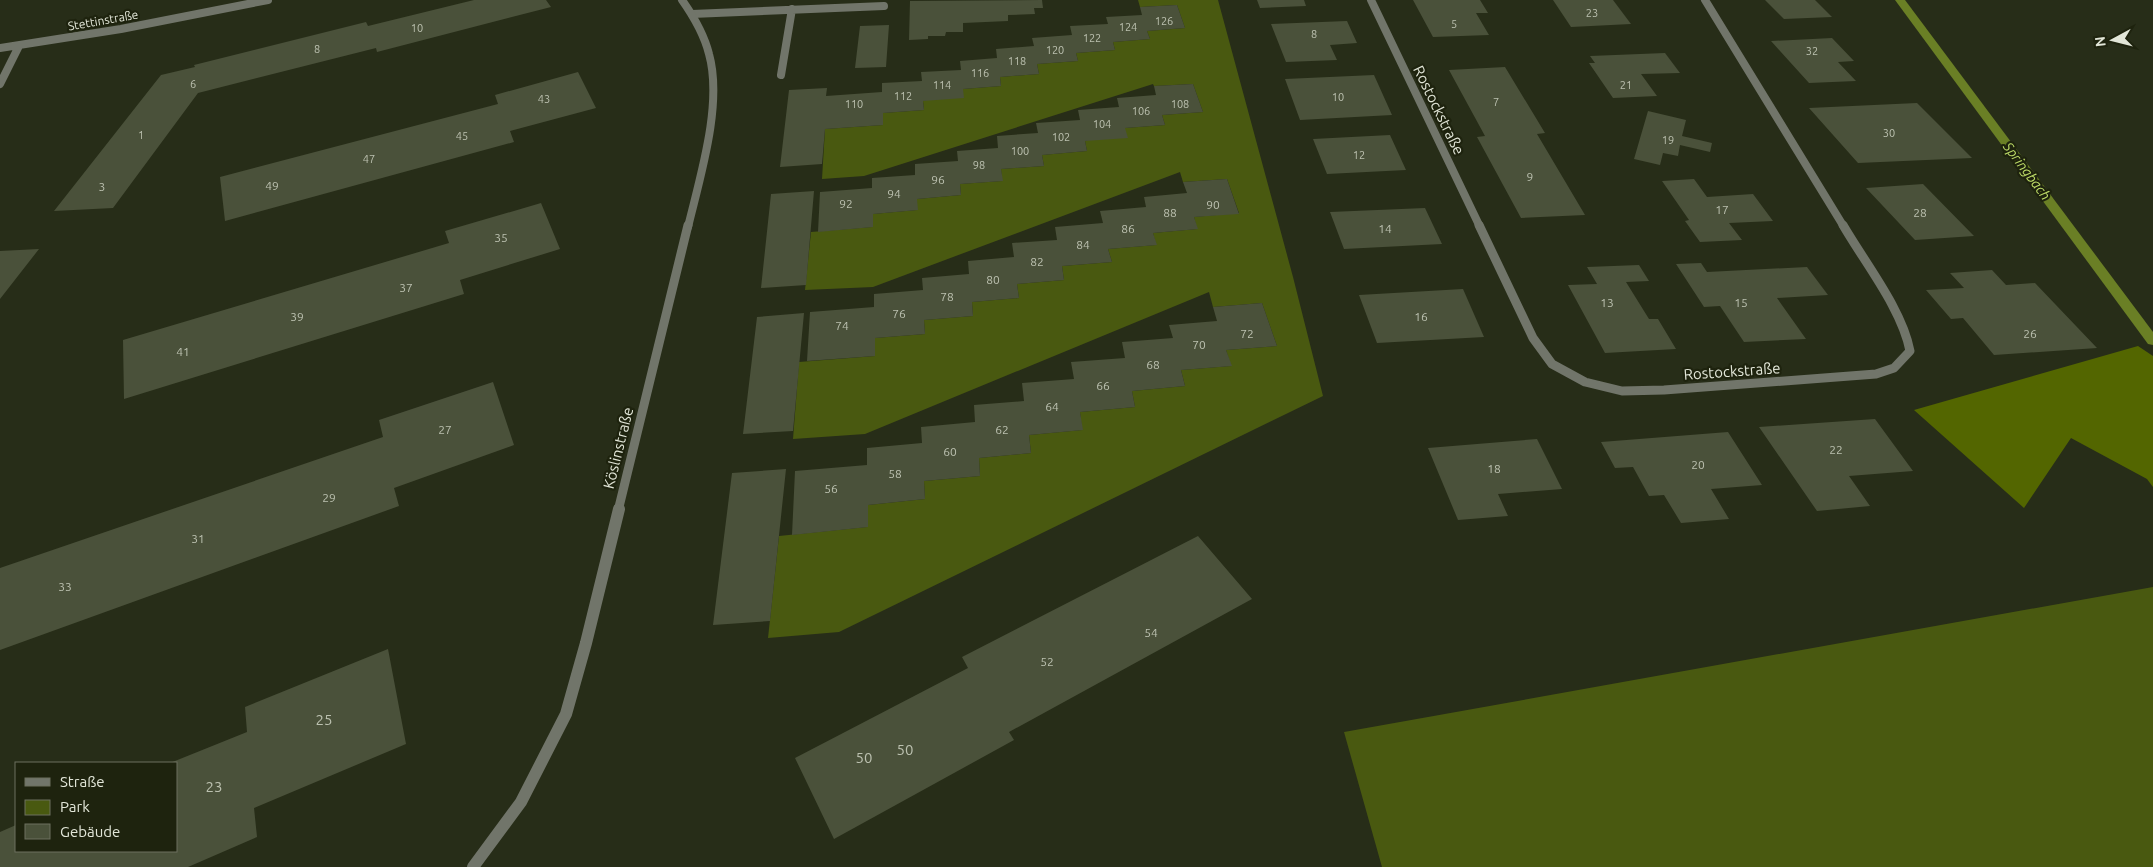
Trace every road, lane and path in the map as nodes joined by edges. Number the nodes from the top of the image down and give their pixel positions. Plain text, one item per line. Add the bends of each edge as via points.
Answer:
1 (268, 0) edge
2 (682, 0) edge
3 (1371, 0) edge
4 (1705, 0) edge
5 (235, 3) edge
6 (884, 6) dead end
7 (792, 9) junction
8 (692, 14) junction
9 (19, 46) junction
10 (0, 48) edge
11 (781, 75) dead end
12 (0, 84) edge
13 (473, 867) edge

1 - 5 street, Stettinstraße
2 - 8 street, Köslinstraße
3 - 4 street, Rostockstraße via 1534,338 1552,364 1585,382 1622,391 1876,374 1894,368 1910,351 1900,319
5 - 9 street, Stettinstraße via 121,29
6 - 7 street
7 - 8 street
7 - 11 street
8 - 13 street, Köslinstraße via 710,54 712,111 586,643 566,714 521,802
9 - 10 street, Stettinstraße
9 - 12 street

